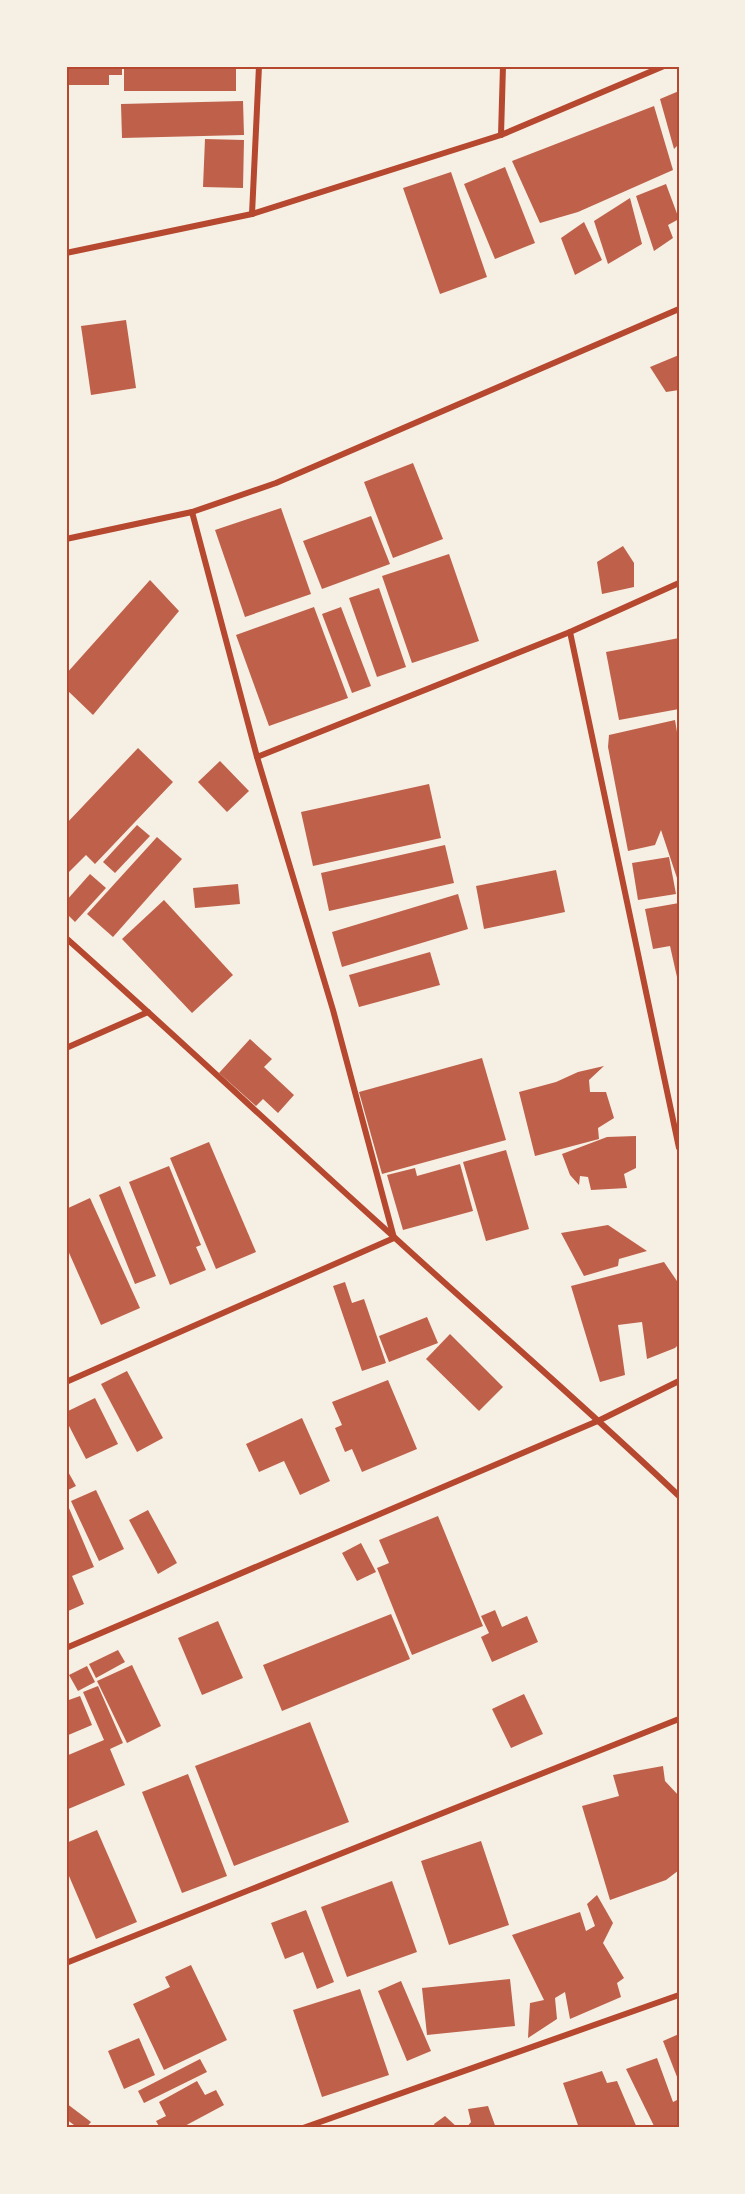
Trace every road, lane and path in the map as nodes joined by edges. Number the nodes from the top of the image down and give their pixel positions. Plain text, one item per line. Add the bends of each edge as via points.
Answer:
1 (259, 66) edge
2 (503, 66) edge
3 (664, 66) edge
4 (501, 135) junction
5 (252, 214) junction
6 (66, 253) edge
7 (679, 309) edge
8 (192, 512) junction
9 (66, 538) edge
10 (679, 583) edge
11 (570, 632) junction
12 (257, 758) junction
13 (66, 938) edge
14 (148, 1011) junction
15 (66, 1048) edge
16 (679, 1148) edge
17 (394, 1238) junction
18 (679, 1381) edge
19 (66, 1382) edge
20 (600, 1420) junction
21 (679, 1496) edge
22 (66, 1648) edge
23 (679, 1719) edge
24 (66, 1963) edge
25 (679, 1995) edge
26 (303, 2128) edge

1 - 5 street
2 - 4 street
3 - 4 street
4 - 5 street
5 - 6 street
7 - 8 street via 276,483
8 - 9 street
8 - 12 street
10 - 11 street
11 - 12 street
11 - 16 street
12 - 17 street via 333,1010
13 - 14 street
14 - 15 street
14 - 17 street
17 - 19 street
17 - 20 street
18 - 20 street
20 - 21 street
20 - 22 street
23 - 24 street
25 - 26 street

